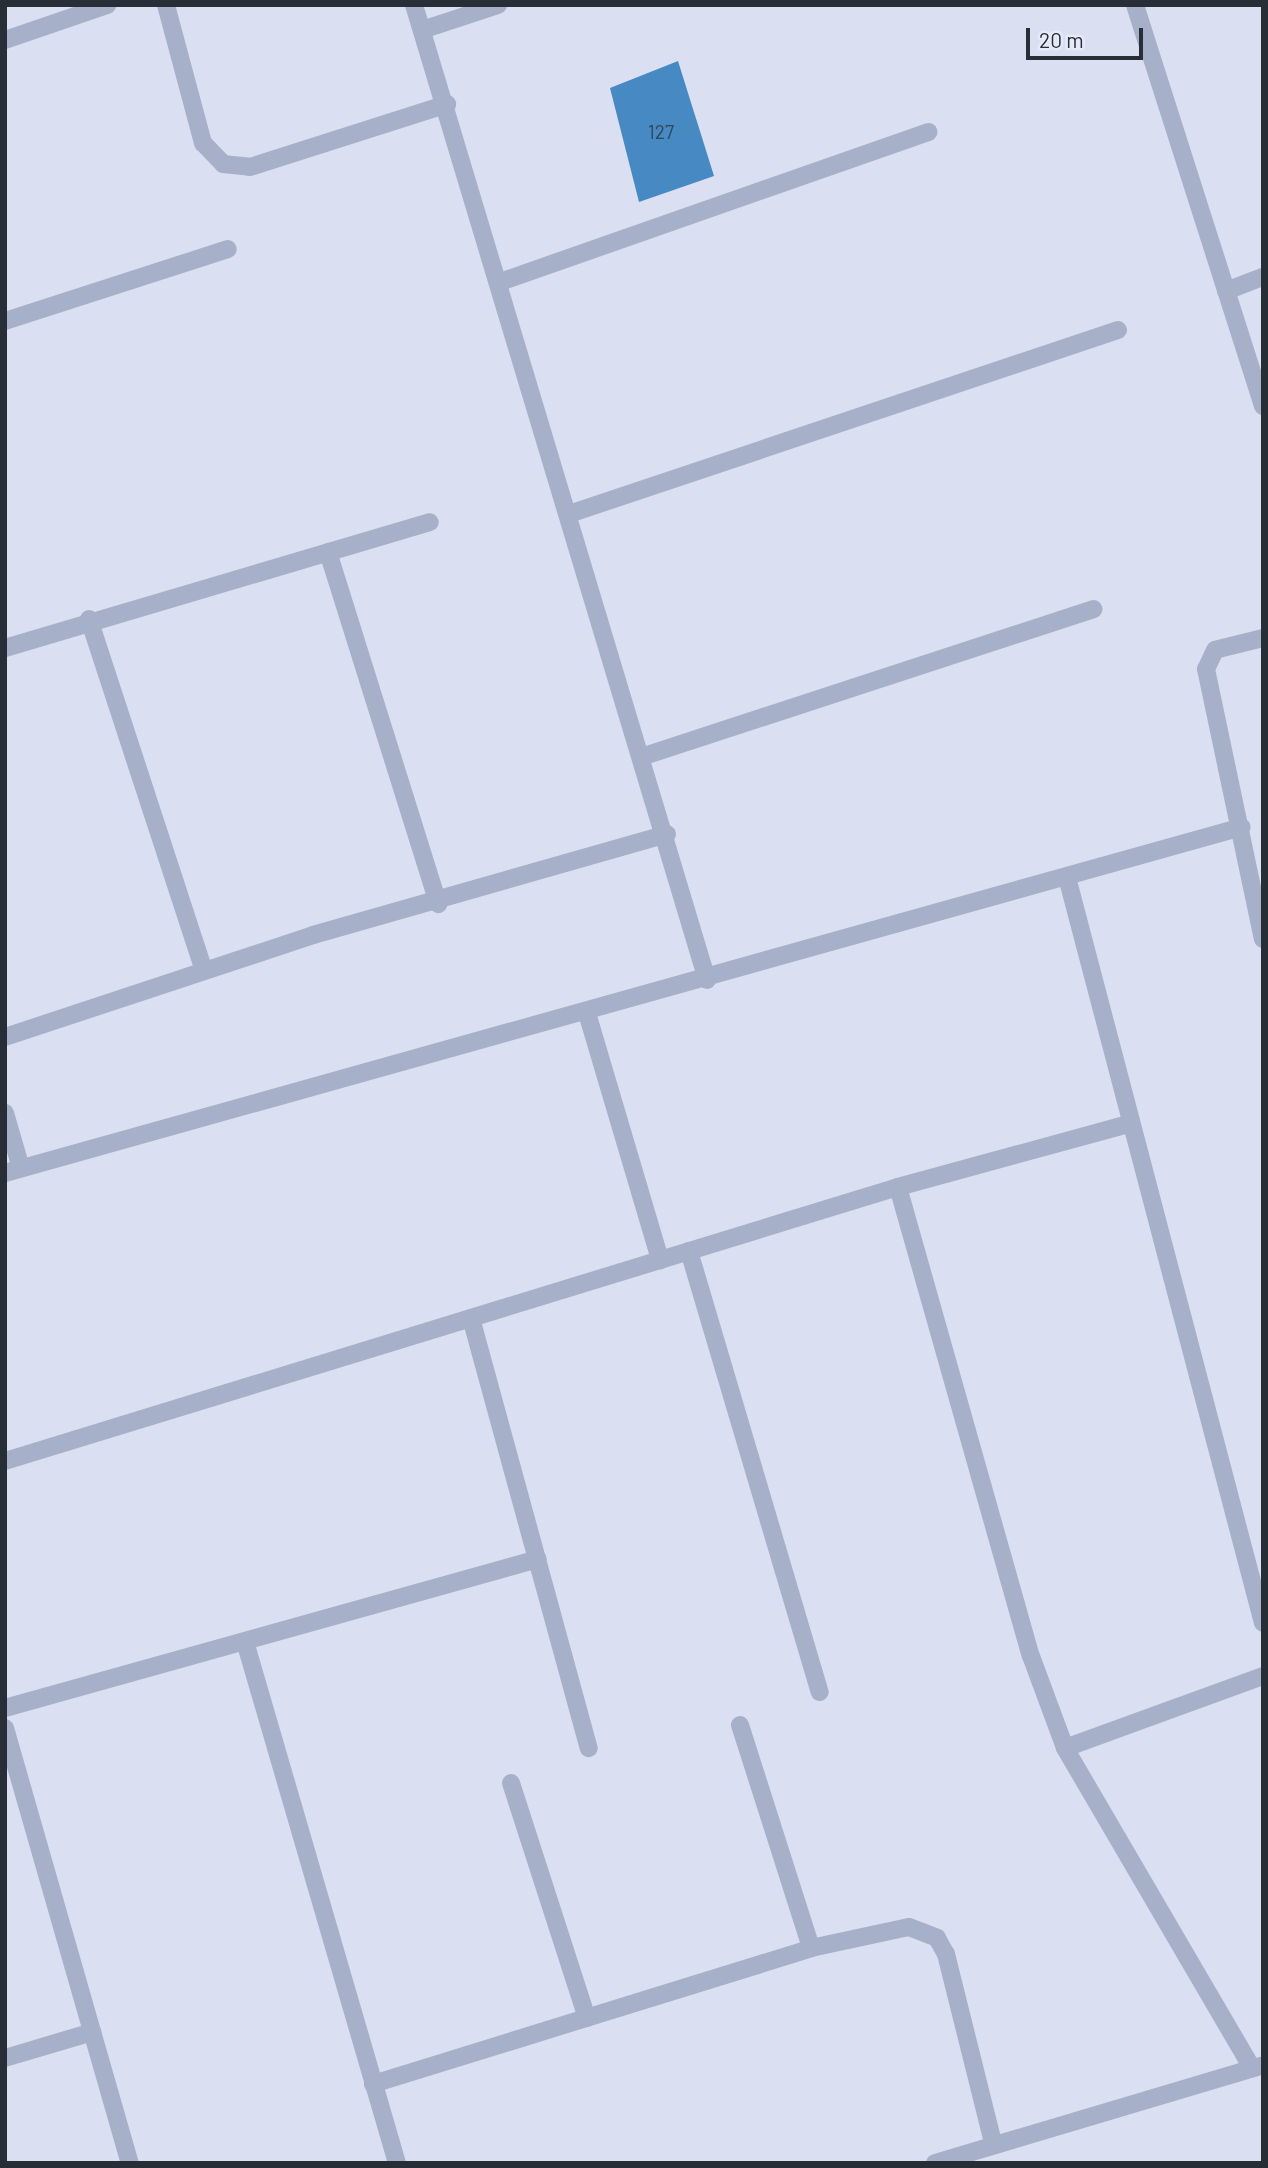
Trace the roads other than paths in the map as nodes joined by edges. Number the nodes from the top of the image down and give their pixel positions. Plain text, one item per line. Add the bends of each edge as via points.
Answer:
1 (107, 5) edge
2 (166, 5) edge
3 (414, 5) edge
4 (498, 5) edge
5 (1135, 5) edge
6 (422, 30) junction
7 (5, 40) edge
8 (447, 104) junction
9 (929, 132) dead end
10 (228, 249) dead end
11 (1263, 277) edge
12 (500, 282) junction
13 (1226, 291) junction
14 (5, 321) edge
15 (1118, 330) dead end
16 (1263, 406) edge
17 (569, 514) junction
18 (430, 522) dead end
19 (328, 552) junction
20 (1093, 609) dead end
21 (89, 619) junction
22 (1263, 638) edge
23 (5, 648) edge
24 (640, 757) junction
25 (1242, 827) junction
26 (667, 834) junction
27 (1068, 881) junction
28 (438, 904) junction
29 (1263, 939) edge
30 (204, 970) junction
31 (707, 980) junction
32 (587, 1013) junction
33 (5, 1037) edge
34 (5, 1113) edge
35 (1128, 1124) junction
36 (13, 1170) edge
37 (898, 1187) junction
38 (689, 1251) junction
39 (660, 1260) junction
40 (471, 1318) junction
41 (5, 1461) edge
42 (538, 1559) junction
43 (1263, 1623) edge
44 (246, 1645) junction
45 (1263, 1676) edge
46 (820, 1692) dead end
47 (5, 1708) edge
48 (740, 1726) dead end
49 (5, 1728) edge
50 (589, 1748) dead end
51 (1065, 1748) junction
52 (512, 1783) dead end
53 (811, 1948) junction
54 (587, 2018) junction
55 (92, 2032) junction
56 (5, 2058) edge
57 (1257, 2066) edge
58 (373, 2084) junction
59 (993, 2143) junction
60 (130, 2163) edge
61 (397, 2163) edge
62 (935, 2163) edge

1 - 7 street
2 - 8 street via 204,143 223,164 250,167
3 - 6 street
4 - 6 street
5 - 13 street
6 - 8 street
8 - 12 street
9 - 12 street
10 - 14 street
11 - 13 street
12 - 17 street
13 - 16 street
15 - 17 street
17 - 24 street
18 - 19 street
19 - 21 street
19 - 28 street
20 - 24 street
21 - 23 street
21 - 30 street
22 - 25 street via 1223,646 1208,657 1208,683
24 - 26 street
25 - 27 street
25 - 29 street
26 - 28 street
26 - 31 street
27 - 31 street
27 - 35 street
28 - 30 street
30 - 33 street
31 - 32 street
32 - 36 street
32 - 39 street
34 - 36 street
35 - 37 street
35 - 43 street
37 - 38 street
37 - 51 street via 1031,1656
38 - 39 street
38 - 46 street
39 - 40 street
40 - 41 street
40 - 42 street
42 - 44 street
42 - 50 street
44 - 47 street
44 - 58 street
45 - 51 street
48 - 53 street
49 - 55 street
51 - 57 street
52 - 54 street
53 - 54 street
53 - 59 street via 900,1927 937,1938
54 - 58 street
55 - 56 street
55 - 60 street
57 - 59 street
58 - 61 street
59 - 62 street

